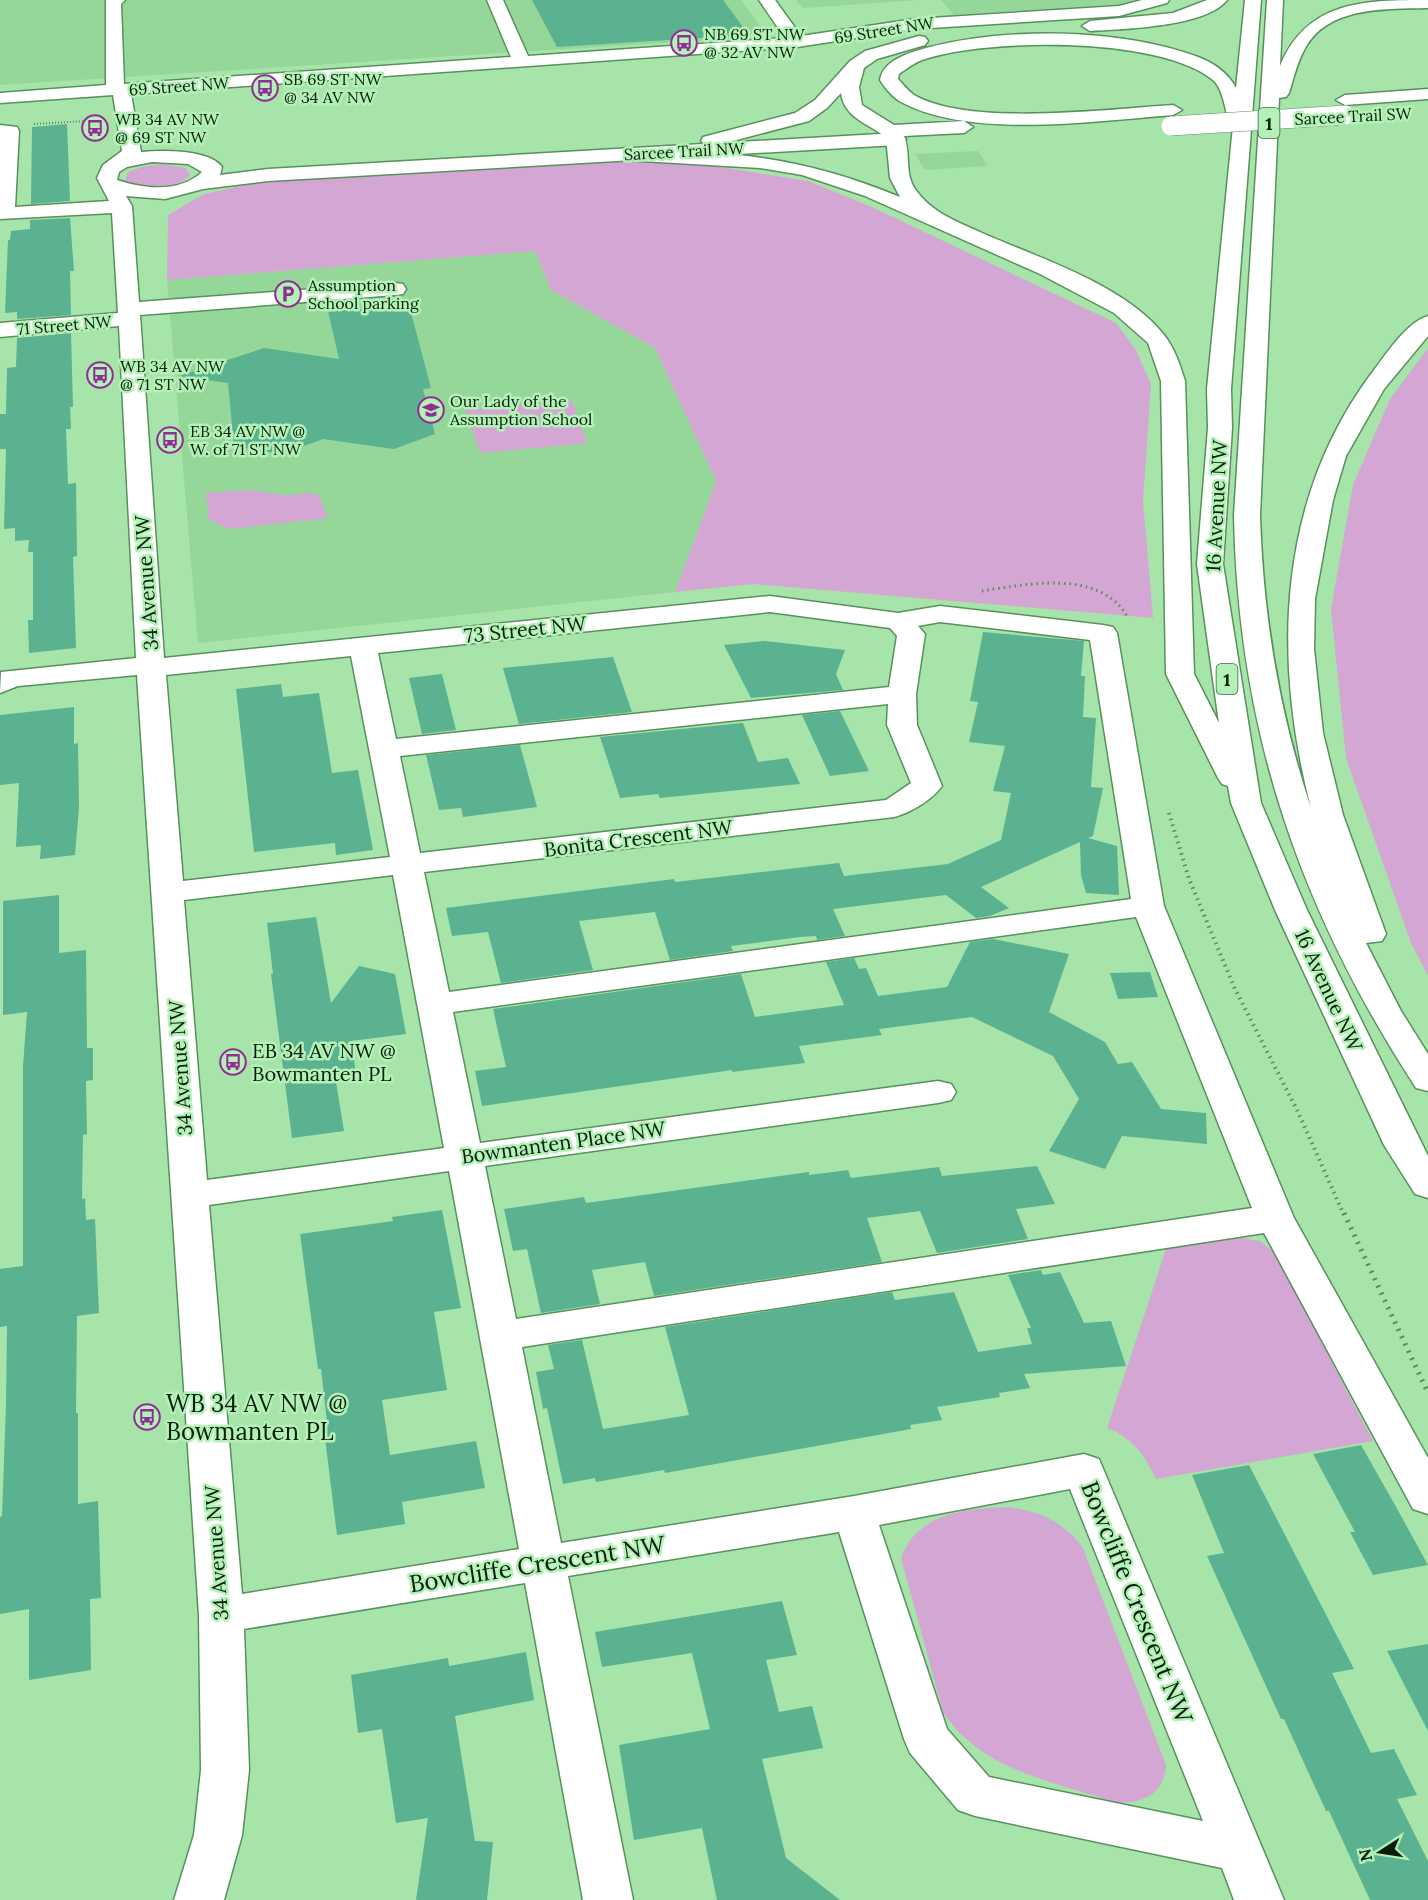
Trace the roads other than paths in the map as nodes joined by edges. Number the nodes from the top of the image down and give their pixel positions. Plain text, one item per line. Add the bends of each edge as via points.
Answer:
1 (117, 0) edge
2 (495, 0) edge
3 (767, 0) edge
4 (1219, 0) edge
5 (1252, 0) edge
6 (1275, 0) edge
7 (1159, 1) edge
8 (1428, 3) edge
9 (955, 6) dead end
10 (968, 19) junction
11 (797, 42) junction
12 (522, 63) junction
13 (856, 65) junction
14 (118, 90) junction
15 (1428, 94) edge
16 (0, 98) edge
17 (1428, 103) edge
18 (1345, 107) junction
19 (1428, 113) edge
20 (1172, 118) junction
21 (130, 129) junction
22 (1269, 129) junction
23 (0, 131) edge
24 (1241, 132) junction
25 (894, 135) junction
26 (710, 141) junction
27 (624, 154) junction
28 (201, 160) junction
29 (112, 176) junction
30 (191, 187) junction
31 (122, 206) junction
32 (125, 234) junction
33 (1003, 250) junction
34 (395, 289) dead end
35 (128, 314) junction
36 (1428, 323) edge
37 (0, 330) edge
38 (898, 621) junction
39 (363, 645) junction
40 (151, 668) junction
41 (0, 684) edge
42 (902, 694) junction
43 (384, 749) junction
44 (1246, 803) junction
45 (405, 865) junction
46 (168, 892) junction
47 (1148, 906) junction
48 (436, 1004) junction
49 (1428, 1055) edge
50 (1428, 1080) edge
51 (938, 1092) dead end
52 (465, 1155) junction
53 (1428, 1185) edge
54 (188, 1195) junction
55 (1275, 1218) junction
56 (500, 1336) junction
57 (1428, 1497) edge
58 (854, 1513) junction
59 (543, 1564) junction
60 (221, 1615) junction
61 (1237, 1850) junction
62 (199, 1900) edge
63 (608, 1900) edge
64 (1259, 1900) edge

1 - 14 main road via 113,2
2 - 12 main road
3 - 11 main road
4 - 13 main road via 1195,12 1158,19 980,33 910,43 870,55
5 - 24 main road, 16 Avenue NW / 1
6 - 22 main road, 16 Avenue NW / 1
7 - 10 main road, 69 Street NW via 1119,11
8 - 22 main road via 1356,10 1315,25 1304,35 1293,56
9 - 10 main road
10 - 11 main road, 69 Street NW
11 - 12 main road, 69 Street NW
12 - 14 main road, 69 Street NW via 441,72
13 - 25 main road via 848,96 866,118
13 - 26 main road via 821,104 802,117
14 - 16 main road, 69 Street NW
14 - 21 main road
15 - 18 main road
17 - 18 main road, Sarcee Trail SW
18 - 19 main road, Sarcee Trail SW
18 - 20 main road, Sarcee Trail SW, bridge
20 - 24 main road via 967,116 910,101 889,80 890,72 903,61 957,47 1053,40 1146,47 1194,60 1219,75 1228,87
20 - 25 main road, Sarcee Trail NW
21 - 28 main road
21 - 29 main road via 131,153
22 - 50 main road, 16 Avenue NW / 1 via 1247,536 1257,659 1287,777 1321,873 1384,1011
23 - 31 main road via 10,131 5,214
24 - 44 main road, 16 Avenue NW / 1 via 1219,389 1220,428 1210,564
25 - 26 main road, Sarcee Trail NW
25 - 27 main road, Sarcee Trail NW
25 - 33 main road via 899,177 910,197 937,218
26 - 28 main road, Sarcee Trail NW via 268,167
27 - 30 main road, Sarcee Trail NW via 268,175
27 - 33 main road via 727,159 806,171 865,189
28 - 29 main road, Sarcee Trail NW via 151,156
28 - 30 main road via 212,167 212,173
29 - 30 main road, Sarcee Trail NW via 135,192
29 - 31 main road, 34 Avenue NW
30 - 32 main road via 146,214
31 - 32 main road, 34 Avenue NW
32 - 35 main road, 34 Avenue NW
33 - 44 main road via 1103,298 1139,323 1164,351 1173,381 1180,674
34 - 35 main road, 71 Street NW
35 - 37 main road, 71 Street NW
35 - 40 main road, 34 Avenue NW
36 - 49 main road via 1397,354 1334,457 1319,509 1300,607 1307,718 1325,805 1376,947 1403,1010
38 - 39 main road, 73 Street NW via 770,604
38 - 42 main road, Bonita Crescent NW via 911,634
38 - 47 main road, 73 Street NW via 940,614 1103,633
39 - 40 main road, 73 Street NW
39 - 43 main road
40 - 41 main road, 73 Street NW via 133,677 10,688
40 - 46 main road, 34 Avenue NW
42 - 43 main road
42 - 45 main road, Bonita Crescent NW via 902,725 927,786 894,808
43 - 45 main road
44 - 53 main road, 16 Avenue NW / 1 via 1291,910 1397,1135
45 - 46 main road, Bonita Crescent NW
45 - 48 main road
46 - 54 main road, 34 Avenue NW
47 - 48 main road
47 - 55 main road
48 - 52 main road
51 - 52 main road, Bowmanten Place NW
52 - 54 main road, Bowmanten Place NW
52 - 56 main road
54 - 60 main road, 34 Avenue NW
55 - 56 main road
55 - 57 main road
56 - 59 main road
58 - 59 main road, Bowcliffe Crescent NW
58 - 61 main road via 927,1739 975,1795
58 - 61 main road, Bowcliffe Crescent NW via 1084,1470
59 - 60 main road, Bowcliffe Crescent NW
59 - 63 main road
60 - 62 main road, 34 Avenue NW via 225,1770 218,1835
61 - 64 main road, Bowcliffe Crescent NW

